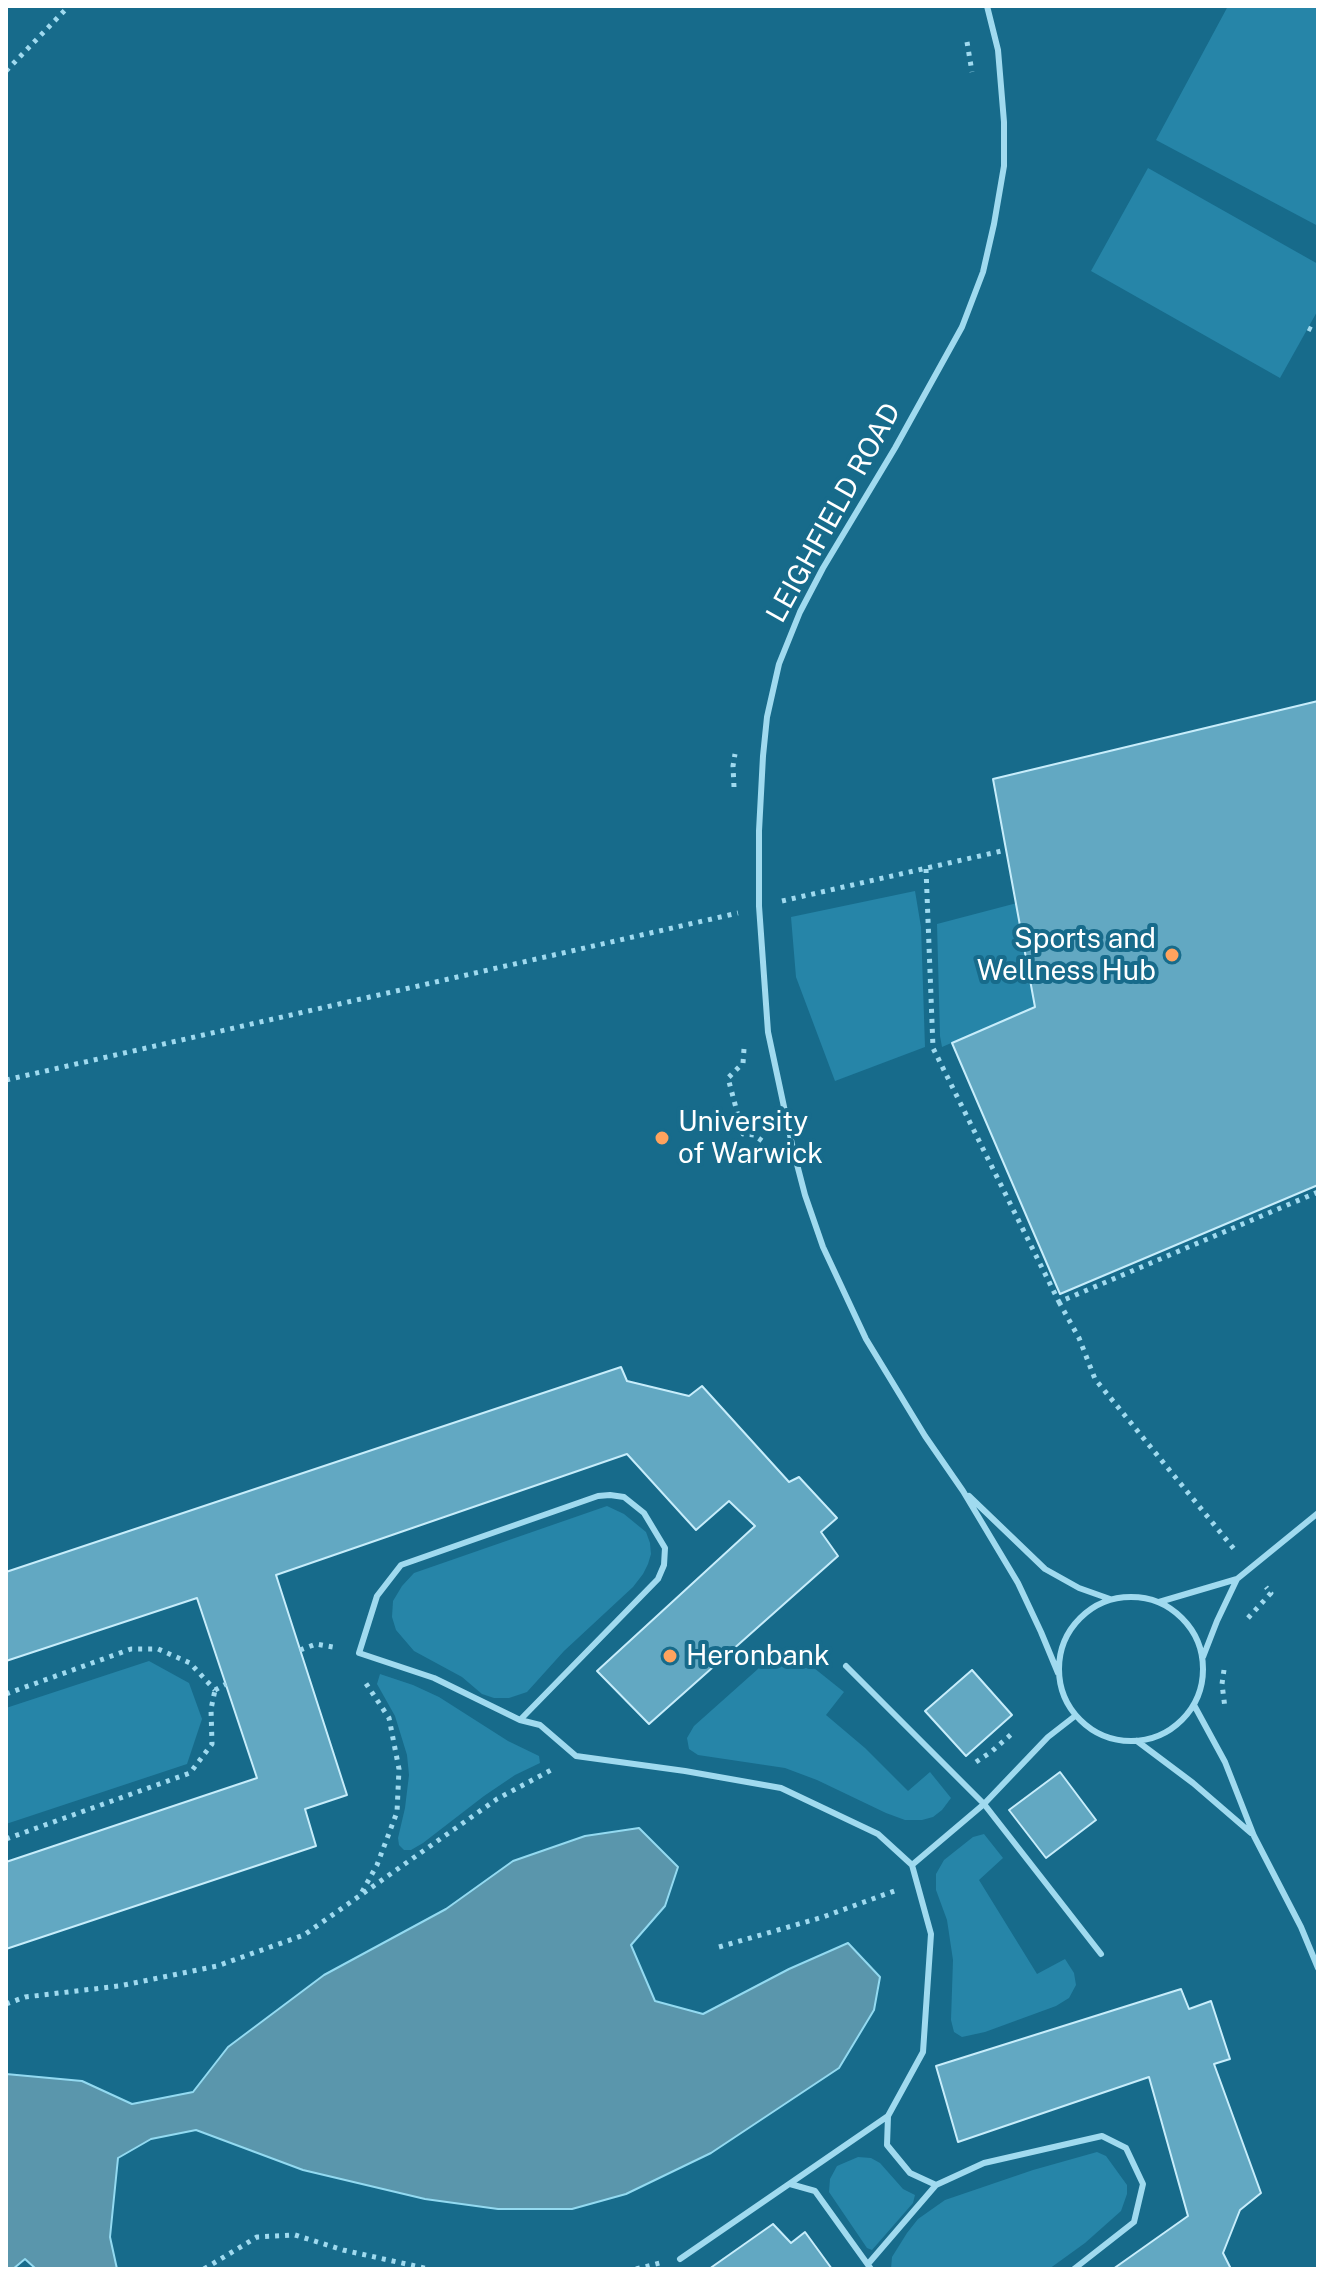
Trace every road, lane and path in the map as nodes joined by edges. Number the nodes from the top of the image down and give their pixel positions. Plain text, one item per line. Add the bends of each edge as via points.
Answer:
1 (69, 6) edge
2 (987, 6) edge
3 (966, 33) dead end
4 (6, 71) edge
5 (973, 79) dead end
6 (1308, 328) dead end
7 (1318, 333) edge
8 (736, 751) dead end
9 (734, 793) dead end
10 (1006, 850) dead end
11 (926, 869) junction
12 (735, 900) dead end
13 (759, 906) junction
14 (735, 914) junction
15 (736, 927) dead end
16 (744, 1040) dead end
17 (6, 1080) edge
18 (768, 1156) dead end
19 (1318, 1192) edge
20 (1059, 1302) junction
21 (963, 1491) junction
22 (1318, 1513) edge
23 (1250, 1568) junction
24 (1237, 1579) junction
25 (1111, 1599) junction
26 (1159, 1602) junction
27 (1243, 1623) dead end
28 (316, 1644) dead end
29 (340, 1649) dead end
30 (300, 1650) dead end
31 (1203, 1657) junction
32 (1226, 1657) dead end
33 (347, 1658) dead end
34 (846, 1666) dead end
35 (1058, 1673) junction
36 (361, 1676) dead end
37 (226, 1684) dead end
38 (215, 1690) junction
39 (6, 1694) edge
40 (1194, 1705) junction
41 (1226, 1710) dead end
42 (1075, 1716) junction
43 (520, 1720) junction
44 (1137, 1741) junction
45 (576, 1756) junction
46 (984, 1804) junction
47 (1254, 1836) junction
48 (6, 1839) edge
49 (912, 1865) junction
50 (916, 1883) junction
51 (361, 1892) junction
52 (719, 1947) dead end
53 (1101, 1954) dead end
54 (1318, 1968) edge
55 (6, 2004) edge
56 (888, 2116) junction
57 (790, 2184) junction
58 (936, 2185) junction
59 (680, 2259) dead end
60 (404, 2266) edge
61 (869, 2267) edge
62 (204, 2269) edge
63 (429, 2269) edge
64 (1074, 2269) edge

1 - 4 path
2 - 13 lane, LEIGHFIELD ROAD via 998,50 1004,166 983,272 962,327 823,568 779,664 763,756
3 - 5 path
6 - 7 path
8 - 9 path
10 - 11 path
11 - 13 path
11 - 20 path via 933,1048
12 - 14 path
13 - 14 path
13 - 21 lane, LEIGHFIELD ROAD via 768,1032 793,1149 823,1247 866,1339
14 - 15 path
14 - 17 path
16 - 18 path via 743,1063 728,1078 743,1134 764,1142
19 - 20 path
20 - 23 path via 1095,1379
21 - 25 lane via 1045,1569
21 - 35 lane via 1018,1583
22 - 23 lane
23 - 24 lane
23 - 27 path via 1271,1593
24 - 26 lane
24 - 31 lane
25 - 26 lane via 1135,1596
25 - 35 lane via 1071,1626 1060,1649
26 - 31 lane via 1180,1615 1195,1634
28 - 30 path
29 - 33 path
31 - 40 lane via 1203,1682
32 - 41 path
34 - 46 lane
35 - 42 lane
36 - 51 path via 389,1718 399,1769 397,1812
37 - 38 path
38 - 39 path via 190,1663 158,1649 131,1649
38 - 48 path via 212,1744 190,1773
40 - 44 lane via 1160,1736
40 - 47 lane via 1225,1762
42 - 44 lane via 1114,1740
42 - 46 lane
43 - 43 lane via 658,1579 665,1548 644,1513 624,1497 598,1496 401,1565 377,1596 359,1653 434,1678
43 - 45 lane via 540,1725
44 - 47 lane
45 - 49 lane via 781,1788 878,1834
45 - 51 path via 497,1799
46 - 49 lane
46 - 53 lane
47 - 54 lane
49 - 50 lane
50 - 52 path
50 - 56 lane via 931,1934 923,2052
51 - 55 path via 304,1935 217,1966
56 - 57 lane
56 - 58 lane via 887,2145 910,2173
57 - 59 lane
57 - 61 lane via 815,2191
58 - 61 lane
58 - 64 lane via 984,2163 1102,2136 1126,2148 1143,2184 1134,2222
60 - 62 path via 295,2235 257,2237
60 - 63 path

